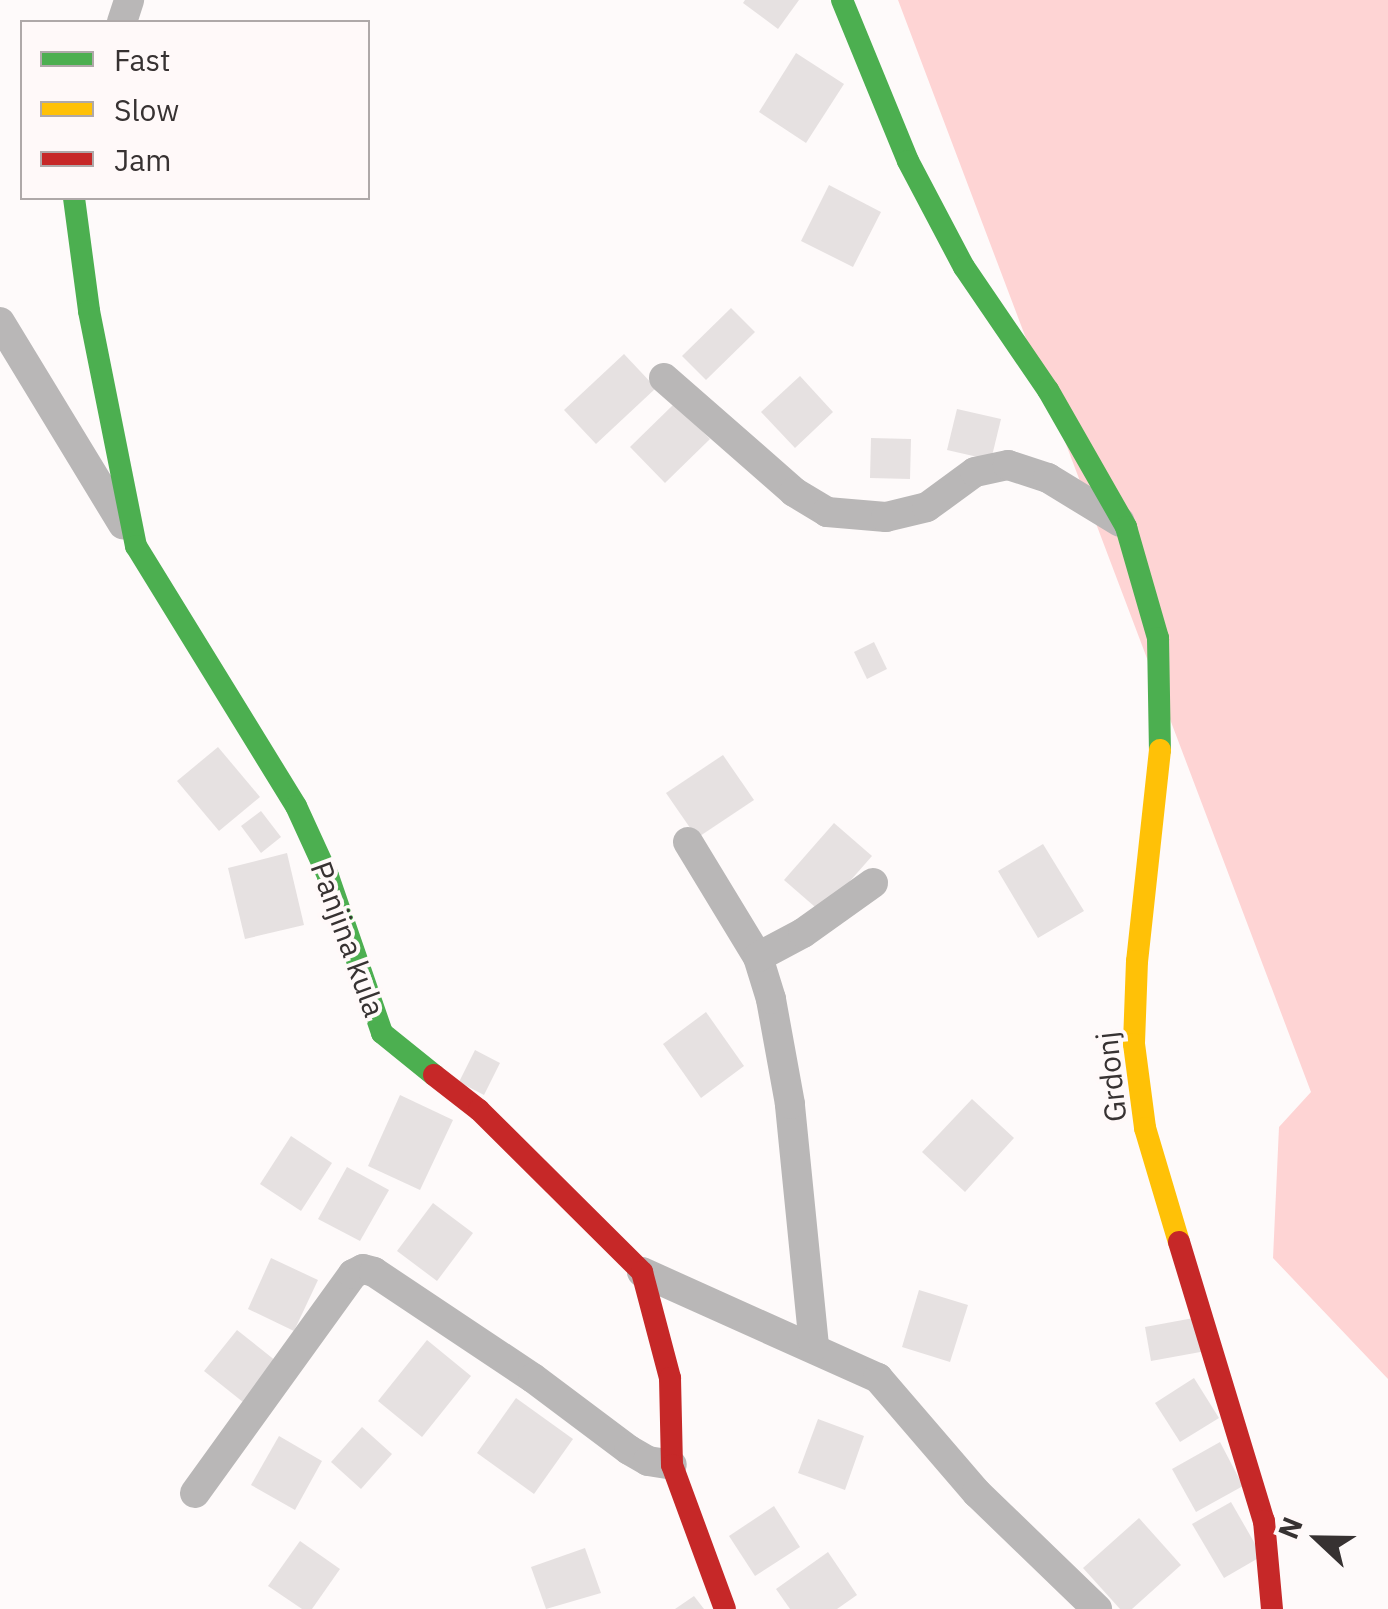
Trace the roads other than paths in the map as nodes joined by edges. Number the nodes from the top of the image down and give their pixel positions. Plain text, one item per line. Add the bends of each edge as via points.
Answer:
1 (842, 0) edge
2 (74, 200) edge
3 (0, 322) edge
4 (664, 378) dead end
5 (1126, 526) junction
6 (136, 546) junction
7 (688, 842) dead end
8 (874, 884) dead end
9 (758, 957) junction
10 (642, 1272) junction
11 (814, 1346) junction
12 (672, 1464) junction
13 (195, 1493) dead end
14 (725, 1609) edge
15 (1097, 1609) edge
16 (1272, 1609) edge

1 - 5 street, Grdonj via 908,161 964,267 1048,390
2 - 6 street, Panjina kula
3 - 6 street
4 - 5 street via 794,492 827,512 886,517 926,507 975,472 1008,465 1048,478
5 - 16 street, Grdonj via 1158,638 1160,769 1134,1028 1143,1111 1264,1520
6 - 10 street, Panjina kula via 296,806 328,876 382,1033 479,1110
7 - 9 street
8 - 9 street
9 - 11 street via 790,1104
10 - 11 street
10 - 12 street via 670,1378
11 - 15 street via 878,1378 977,1492
12 - 13 street via 628,1450 533,1378 363,1269
12 - 14 street

